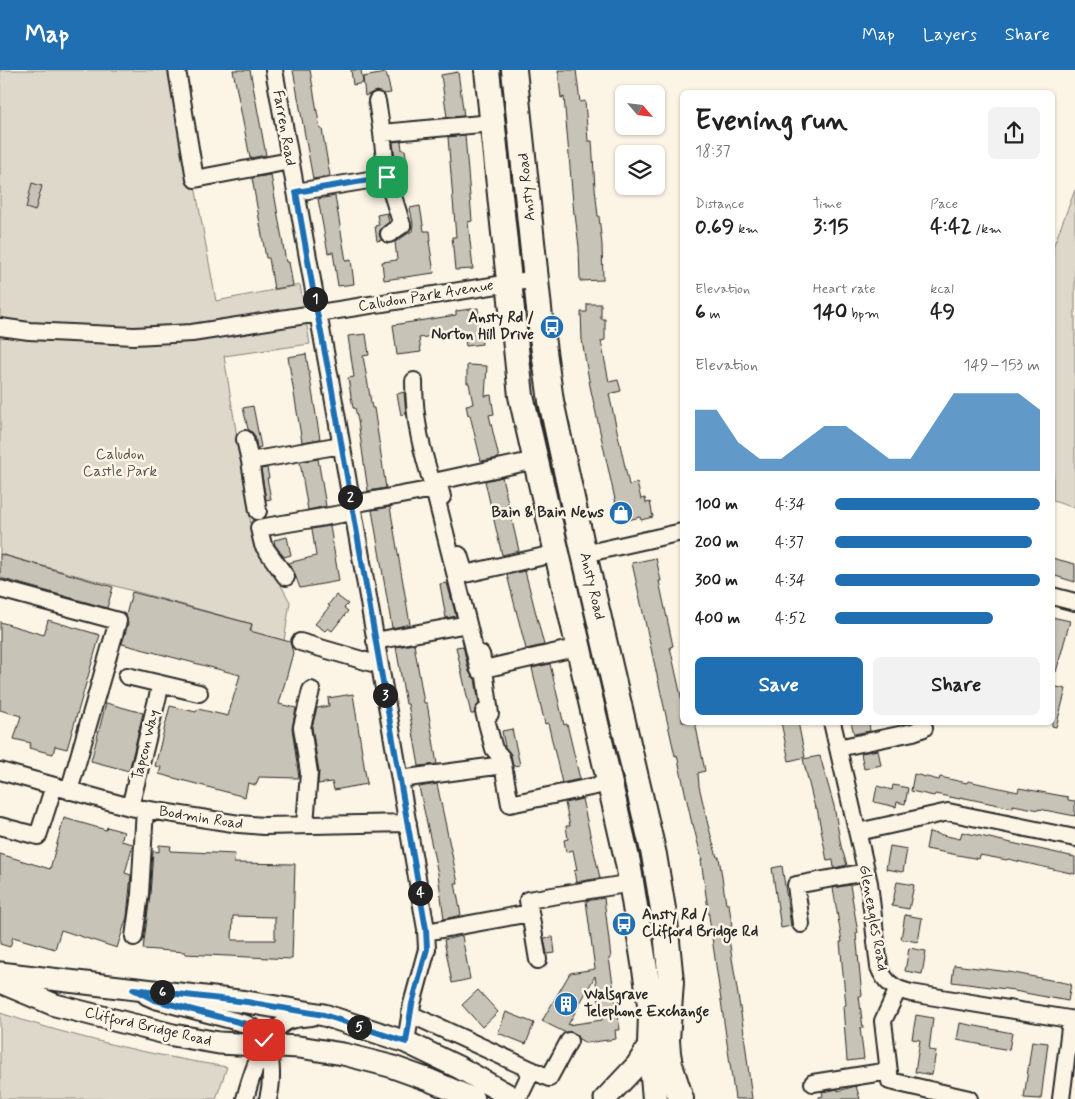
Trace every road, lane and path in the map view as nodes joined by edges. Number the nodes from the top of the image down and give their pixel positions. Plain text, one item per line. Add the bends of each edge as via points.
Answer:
1 (177, 70) edge
2 (274, 70) edge
3 (487, 70) edge
4 (514, 70) edge
5 (377, 101) dead end
6 (492, 123) junction
7 (382, 133) junction
8 (290, 161) junction
9 (387, 177) junction
10 (296, 192) junction
11 (389, 234) dead end
12 (536, 279) junction
13 (509, 283) junction
14 (317, 312) junction
15 (0, 327) edge
16 (414, 381) dead end
17 (245, 439) dead end
18 (342, 445) junction
19 (428, 446) dead end
20 (536, 460) junction
21 (250, 462) junction
22 (436, 485) junction
23 (352, 508) junction
24 (258, 511) dead end
25 (448, 518) dead end
26 (680, 532) edge
27 (456, 542) dead end
28 (558, 553) junction
29 (584, 554) junction
30 (465, 574) junction
31 (286, 578) dead end
32 (0, 589) edge
33 (1055, 597) edge
34 (1075, 602) edge
35 (471, 604) dead end
36 (468, 624) junction
37 (478, 638) dead end
38 (375, 641) junction
39 (300, 642) dead end
40 (579, 647) junction
41 (379, 665) junction
42 (481, 669) junction
43 (127, 676) dead end
44 (586, 679) junction
45 (162, 684) junction
46 (311, 690) dead end
47 (199, 693) dead end
48 (833, 725) edge
49 (923, 725) edge
50 (838, 748) junction
51 (502, 764) junction
52 (0, 770) edge
53 (400, 779) junction
54 (610, 783) junction
55 (62, 788) junction
56 (138, 808) junction
57 (408, 823) junction
58 (305, 825) junction
59 (0, 826) edge
60 (858, 832) junction
61 (1075, 838) edge
62 (866, 872) junction
63 (632, 883) junction
64 (530, 913) junction
65 (801, 924) dead end
66 (426, 932) junction
67 (134, 938) dead end
68 (538, 960) dead end
69 (0, 974) edge
70 (0, 982) edge
71 (133, 989) junction
72 (898, 989) junction
73 (410, 1014) junction
74 (324, 1015) junction
75 (1073, 1020) edge
76 (650, 1040) junction
77 (569, 1041) dead end
78 (406, 1042) junction
79 (266, 1045) junction
80 (532, 1070) junction
81 (889, 1071) junction
82 (813, 1083) dead end
83 (518, 1095) edge
84 (245, 1099) edge
85 (268, 1099) edge
86 (473, 1099) edge
87 (605, 1099) edge
88 (655, 1099) edge
89 (680, 1099) edge
90 (969, 1099) edge
91 (1061, 1099) edge

1 - 8 street via 196,179
2 - 8 street, Farren Road
3 - 6 highway, Ansty Road
4 - 12 highway, Ansty Road
5 - 7 street
6 - 7 street
6 - 13 highway, Ansty Road
7 - 9 street
8 - 10 street, Farren Road
9 - 10 street
9 - 11 street via 402,226
10 - 14 street, Farren Road
12 - 13 street, Caludon Park Avenue
12 - 29 highway, Ansty Road via 551,401
13 - 14 street, Caludon Park Avenue
13 - 20 highway, Ansty Road via 522,396
14 - 15 street, Caludon Park Avenue via 206,331 134,336
14 - 18 street, Farren Road
16 - 22 street via 414,407 421,448
17 - 21 street
18 - 21 street
18 - 23 street, Farren Road
19 - 22 street
20 - 22 street
20 - 28 highway, Ansty Road
21 - 24 street
22 - 23 street
22 - 25 street
22 - 36 street
23 - 31 street via 259,528 263,545
23 - 38 street, Farren Road
26 - 29 street
27 - 30 street
28 - 30 street
28 - 40 highway, Ansty Road
29 - 44 highway via 573,561 572,569 585,650
29 - 89 highway, Ansty Road via 666,921 671,982 668,1053
30 - 35 street
32 - 55 street via 118,621
33 - 34 street
36 - 38 street
36 - 42 street
37 - 42 street
38 - 41 street, Farren Road
39 - 41 street
40 - 42 street
40 - 44 highway, Ansty Road
41 - 53 street, Farren Road
42 - 51 street via 494,749
43 - 45 street
44 - 54 highway, Ansty Road
45 - 47 street
45 - 56 street, Tapcon Way
46 - 58 street via 302,727 309,773
48 - 50 street, Gleneagles Road
49 - 50 street via 924,728 913,732
50 - 60 street, Gleneagles Road
51 - 53 street
51 - 54 street via 510,804
52 - 55 street, Bodmin Road
53 - 57 street, Farren Road
54 - 63 highway, Ansty Road
55 - 56 street, Bodmin Road
55 - 59 street via 38,836
56 - 58 street, Bodmin Road via 239,824
56 - 67 street, Tapcon Way via 140,894
57 - 58 street, Bodmin Road
57 - 66 street, Farren Road
60 - 61 street via 948,812
60 - 62 street, Gleneagles Road
62 - 65 street via 796,885
62 - 72 street, Gleneagles Road via 879,967 888,984
63 - 64 street via 528,900
63 - 76 highway, Ansty Road via 651,1014
64 - 66 street
64 - 68 street
66 - 73 street, Farren Road via 427,949
69 - 71 main road, Clifford Bridge Road
70 - 79 main road, Clifford Bridge Road via 55,1005 173,1034 220,1043
71 - 74 main road, Clifford Bridge Road
71 - 79 street via 155,1000 246,1024 258,1031
72 - 75 street, Gleneagles Road
72 - 81 street via 883,1021
73 - 78 street, Farren Road
73 - 80 street
74 - 78 main road, Clifford Bridge Road
74 - 79 street via 288,1021 274,1030
75 - 91 street
76 - 87 main road via 637,1065
76 - 88 highway, Ansty Road
77 - 80 street via 549,1078
78 - 83 main road, Clifford Bridge Road
79 - 84 street
79 - 85 street via 271,1068
79 - 86 main road, Clifford Bridge Road via 343,1054 390,1066
80 - 83 street
81 - 82 street
81 - 90 street via 890,1081

